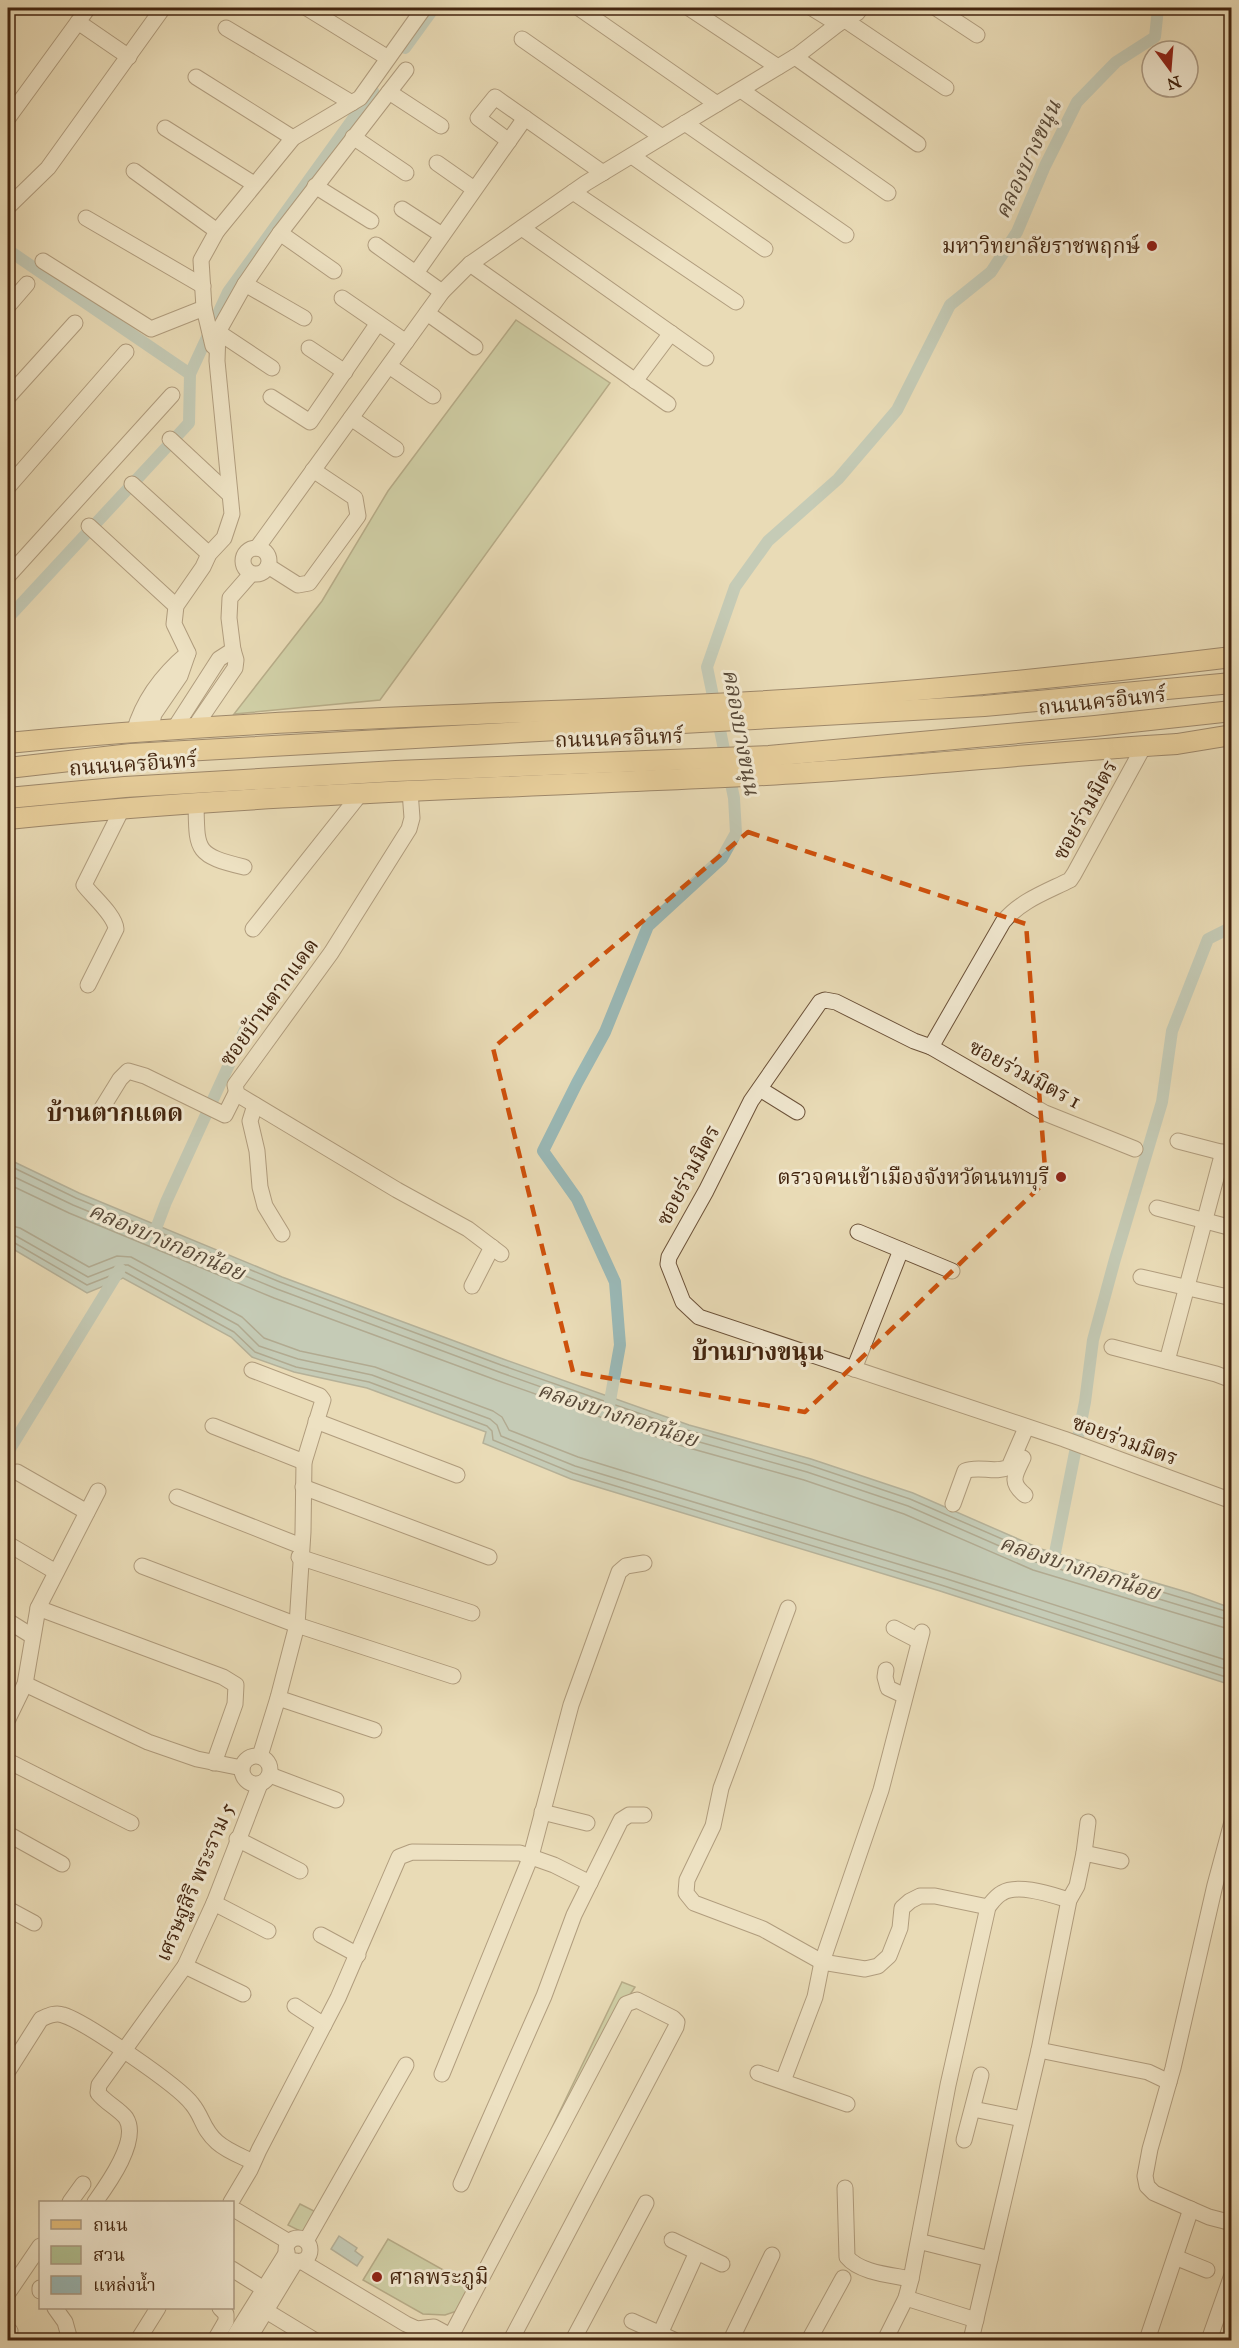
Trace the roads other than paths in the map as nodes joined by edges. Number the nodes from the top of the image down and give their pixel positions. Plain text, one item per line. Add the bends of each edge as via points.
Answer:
1 (88, 8) edge
2 (163, 8) edge
3 (307, 8) edge
4 (421, 8) edge
5 (579, 8) edge
6 (689, 8) edge
7 (812, 8) edge
8 (861, 8) edge
9 (936, 8) edge
10 (78, 22) junction
11 (841, 22) junction
12 (226, 28) dead end
13 (977, 35) dead end
14 (522, 39) dead end
15 (129, 57) junction
16 (795, 57) junction
17 (388, 58) junction
18 (778, 67) junction
19 (406, 70) dead end
20 (196, 77) dead end
21 (946, 88) dead end
22 (741, 90) junction
23 (389, 92) junction
24 (352, 103) junction
25 (717, 104) junction
26 (8, 118) edge
27 (525, 118) junction
28 (685, 123) junction
29 (441, 126) dead end
30 (165, 128) dead end
31 (353, 137) junction
32 (662, 137) junction
33 (293, 138) junction
34 (509, 141) junction
35 (918, 144) dead end
36 (632, 156) junction
37 (437, 163) dead end
38 (134, 171) dead end
39 (406, 173) dead end
40 (603, 173) junction
41 (254, 184) junction
42 (315, 186) junction
43 (474, 189) junction
44 (573, 192) junction
45 (888, 193) dead end
46 (8, 207) edge
47 (402, 209) dead end
48 (86, 218) dead end
49 (371, 221) dead end
50 (522, 228) junction
51 (217, 231) junction
52 (280, 233) junction
53 (442, 235) junction
54 (846, 235) dead end
55 (376, 245) dead end
56 (765, 249) dead end
57 (44, 261) dead end
58 (470, 264) junction
59 (334, 271) dead end
60 (416, 273) junction
61 (245, 284) junction
62 (27, 285) dead end
63 (203, 286) junction
64 (442, 292) junction
65 (342, 298) dead end
66 (736, 302) dead end
67 (8, 306) edge
68 (204, 308) junction
69 (427, 313) junction
70 (303, 318) dead end
71 (75, 323) dead end
72 (378, 323) junction
73 (218, 332) junction
74 (671, 333) junction
75 (406, 342) junction
76 (475, 347) dead end
77 (309, 348) dead end
78 (126, 352) dead end
79 (706, 358) dead end
80 (217, 361) junction
81 (389, 366) junction
82 (272, 368) dead end
83 (345, 372) junction
84 (635, 381) junction
85 (172, 395) dead end
86 (434, 396) dead end
87 (271, 397) dead end
88 (8, 398) edge
89 (668, 404) dead end
90 (351, 418) junction
91 (170, 439) dead end
92 (396, 449) dead end
93 (313, 470) junction
94 (132, 484) dead end
95 (8, 487) edge
96 (229, 494) junction
97 (89, 526) dead end
98 (257, 548) junction
99 (209, 554) junction
100 (268, 566) junction
101 (251, 574) junction
102 (8, 576) edge
103 (176, 606) junction
104 (233, 650) junction
105 (1232, 657) edge
106 (1232, 683) edge
107 (1232, 711) edge
108 (729, 712) junction
109 (705, 714) junction
110 (194, 728) junction
111 (174, 729) junction
112 (142, 731) junction
113 (1232, 735) edge
114 (34, 740) junction
115 (8, 743) edge
116 (1144, 746) junction
117 (8, 753) edge
118 (744, 766) junction
119 (719, 767) junction
120 (8, 768) edge
121 (410, 791) junction
122 (361, 793) junction
123 (8, 798) edge
124 (196, 802) junction
125 (123, 807) junction
126 (8, 819) edge
127 (244, 867) dead end
128 (253, 929) dead end
129 (88, 985) dead end
130 (931, 1047) junction
131 (760, 1089) junction
132 (236, 1093) junction
133 (255, 1105) junction
134 (797, 1112) dead end
135 (99, 1113) dead end
136 (1178, 1141) dead end
137 (1135, 1149) dead end
138 (1227, 1153) edge
139 (1157, 1208) dead end
140 (1204, 1220) junction
141 (1232, 1228) edge
142 (858, 1232) dead end
143 (282, 1234) dead end
144 (901, 1250) junction
145 (952, 1271) dead end
146 (1141, 1277) dead end
147 (472, 1286) dead end
148 (1186, 1288) junction
149 (1232, 1298) edge
150 (1112, 1347) dead end
151 (1167, 1361) junction
152 (854, 1369) junction
153 (252, 1370) dead end
154 (1232, 1380) edge
155 (316, 1421) junction
156 (213, 1426) dead end
157 (1030, 1429) junction
158 (304, 1462) junction
159 (17, 1472) dead end
160 (457, 1475) dead end
161 (303, 1487) junction
162 (98, 1491) dead end
163 (1025, 1495) dead end
164 (177, 1497) dead end
165 (1232, 1501) edge
166 (952, 1504) dead end
167 (87, 1512) junction
168 (8, 1544) edge
169 (300, 1552) junction
170 (489, 1557) dead end
171 (644, 1563) dead end
172 (142, 1566) dead end
173 (56, 1572) junction
174 (38, 1608) junction
175 (788, 1608) dead end
176 (472, 1613) dead end
177 (8, 1621) edge
178 (297, 1625) junction
179 (894, 1628) dead end
180 (32, 1636) junction
181 (886, 1670) dead end
182 (453, 1676) dead end
183 (25, 1684) junction
184 (905, 1696) junction
185 (278, 1698) junction
186 (8, 1719) edge
187 (374, 1730) dead end
188 (260, 1756) junction
189 (8, 1761) edge
190 (214, 1762) junction
191 (242, 1768) junction
192 (265, 1780) junction
193 (336, 1800) dead end
194 (542, 1812) junction
195 (644, 1815) dead end
196 (1088, 1822) dead end
197 (1232, 1822) edge
198 (131, 1823) dead end
199 (587, 1823) dead end
200 (8, 1834) edge
201 (237, 1839) junction
202 (1084, 1852) junction
203 (531, 1856) junction
204 (1121, 1861) dead end
205 (62, 1864) dead end
206 (300, 1871) dead end
207 (590, 1883) junction
208 (1069, 1900) junction
209 (214, 1903) junction
210 (988, 1906) junction
211 (8, 1909) edge
212 (34, 1923) dead end
213 (268, 1931) dead end
214 (321, 1935) dead end
215 (357, 1955) junction
216 (822, 1962) junction
217 (185, 1966) junction
218 (243, 1994) dead end
219 (295, 2007) dead end
220 (324, 2025) junction
221 (1039, 2050) junction
222 (124, 2053) junction
223 (406, 2065) dead end
224 (8, 2071) edge
225 (758, 2073) dead end
226 (442, 2074) dead end
227 (981, 2075) dead end
228 (783, 2081) junction
229 (1169, 2082) junction
230 (847, 2104) dead end
231 (974, 2109) junction
232 (1022, 2119) junction
233 (964, 2140) dead end
234 (253, 2162) junction
235 (83, 2184) dead end
236 (461, 2184) dead end
237 (845, 2188) dead end
238 (71, 2201) edge
239 (96, 2201) edge
240 (646, 2204) dead end
241 (234, 2207) edge
242 (1191, 2209) junction
243 (1232, 2223) edge
244 (672, 2240) dead end
245 (306, 2241) junction
246 (926, 2243) dead end
247 (39, 2247) edge
248 (697, 2252) junction
249 (293, 2254) junction
250 (772, 2255) dead end
251 (1175, 2257) junction
252 (990, 2259) junction
253 (722, 2264) dead end
254 (234, 2270) edge
255 (1207, 2270) dead end
256 (1232, 2275) edge
257 (843, 2278) dead end
258 (912, 2279) junction
259 (264, 2289) junction
260 (8, 2293) edge
261 (906, 2298) junction
262 (260, 2307) junction
263 (56, 2309) edge
264 (157, 2309) edge
265 (222, 2309) edge
266 (976, 2319) junction
267 (430, 2327) junction
268 (639, 2330) edge
269 (667, 2337) edge
270 (454, 2338) edge
271 (70, 2340) edge
272 (138, 2340) edge
273 (215, 2340) edge
274 (232, 2340) edge
275 (248, 2340) edge
276 (314, 2340) edge
277 (422, 2340) edge
278 (512, 2340) edge
279 (573, 2340) edge
280 (731, 2340) edge
281 (809, 2340) edge
282 (885, 2340) edge
283 (971, 2340) edge
284 (1147, 2340) edge
285 (1209, 2340) edge

1 - 10 street
2 - 15 street
3 - 17 street
4 - 17 street
5 - 25 street
6 - 18 street
7 - 11 street
8 - 11 street
9 - 13 street
10 - 15 street
10 - 26 street
11 - 16 street
11 - 21 street
12 - 24 street
14 - 32 street
15 - 46 street via 48,168
16 - 18 street
16 - 35 street
17 - 24 street via 360,98
18 - 22 street
19 - 23 street
20 - 33 street
22 - 25 street
22 - 45 street
23 - 29 street
23 - 31 street
24 - 33 street
25 - 28 street
27 - 34 street
27 - 34 street via 495,97 478,118
27 - 40 street
28 - 32 street
28 - 54 street
30 - 41 street
31 - 39 street
31 - 42 street
32 - 36 street
33 - 41 street
34 - 43 street
36 - 40 street
36 - 56 street
37 - 43 street
38 - 51 street
40 - 44 street
41 - 51 street
42 - 49 street
42 - 52 street
43 - 53 street
44 - 50 street
44 - 66 street
47 - 53 street
48 - 63 street
50 - 58 street
50 - 74 street
51 - 63 street via 201,260
52 - 59 street
52 - 61 street
53 - 60 street
55 - 60 street
57 - 68 street via 152,329
58 - 64 street
58 - 84 street
60 - 64 street
61 - 70 street
61 - 73 street
62 - 67 street
63 - 68 street
64 - 69 street
65 - 72 street
68 - 80 street
69 - 75 street
69 - 76 street
71 - 88 street
72 - 75 street
72 - 83 street
73 - 80 street
73 - 82 street
74 - 79 street
74 - 84 street
75 - 81 street
77 - 83 street
78 - 95 street
80 - 96 street
81 - 86 street
81 - 90 street
83 - 87 street via 310,422
84 - 89 street
85 - 102 street
90 - 92 street
90 - 93 street
91 - 96 street
93 - 98 street
93 - 100 street via 355,498 358,516 309,583 298,585
94 - 99 street
96 - 99 street via 232,514 224,538
97 - 103 street
98 - 100 street via 267,554
98 - 101 street via 249,549 243,556 244,568
99 - 103 street
100 - 101 street via 259,574
101 - 104 street via 230,598
103 - 112 street via 174,624 188,653 167,671 139,714
104 - 110 street via 235,668
104 - 111 street via 219,659
105 - 108 main road, ถนนนครอินทร์
106 - 108 main road, ถนนนครอินทร์ via 984,706
107 - 118 main road, ถนนนครอินทร์
108 - 109 main road, ถนนนครอินทร์
109 - 110 main road, ถนนนครอินทร์ via 412,716
109 - 120 main road, ถนนนครอินทร์ via 131,754
110 - 111 main road, ถนนนครอินทร์
111 - 112 main road, ถนนนครอินทร์
112 - 114 main road, ถนนนครอินทร์
113 - 116 main road, ถนนนครอินทร์
114 - 115 main road, ถนนนครอินทร์
114 - 117 main road via 28,747
116 - 118 main road, ถนนนครอินทร์
116 - 130 street, ซอยร่วมมิตร via 1070,880 1029,900 1003,922
118 - 119 main road, ถนนนครอินทร์
119 - 121 main road, ถนนนครอินทร์
119 - 123 main road, ถนนนครอินทร์ via 396,771
121 - 122 main road, ถนนนครอินทร์
121 - 132 street, ซอยบ้านตากแดด via 409,829 331,954 235,1085
122 - 124 main road, ถนนนครอินทร์
122 - 128 street
124 - 125 main road, ถนนนครอินทร์
124 - 127 street via 200,849
125 - 126 main road, ถนนนครอินทร์
125 - 129 street via 84,885 113,917 116,929
130 - 131 street, ซอยร่วมมิตร via 825,1000 816,1006
130 - 137 street, ซอยร่วมมิตร 1 via 1045,1113
131 - 134 street
131 - 152 street, ซอยร่วมมิตร via 668,1264 683,1302 699,1317
132 - 133 street, ซอยบ้านตากแดด
132 - 135 street via 225,1115 128,1071
133 - 143 street via 249,1121 260,1187 265,1206
133 - 147 street, ซอยบ้านตากแดด via 468,1229 496,1250
136 - 138 street
138 - 140 street
139 - 140 street
140 - 141 street
140 - 148 street
142 - 144 street
144 - 145 street
144 - 152 street
146 - 148 street
148 - 149 street
148 - 151 street
150 - 151 street
151 - 154 street
152 - 157 street, ซอยร่วมมิตร
153 - 155 street via 320,1396 323,1400
155 - 158 street
155 - 160 street
156 - 158 street
157 - 163 street via 1014,1480
157 - 165 street, ซอยร่วมมิตร
157 - 166 street via 1009,1467 965,1471
158 - 161 street
159 - 167 street
161 - 169 street
161 - 170 street
162 - 167 street
164 - 169 street
167 - 173 street
168 - 173 street
169 - 176 street
169 - 178 street
171 - 194 street via 626,1566 619,1572 571,1705
172 - 178 street
173 - 174 street
174 - 180 street
174 - 190 street via 224,1677 236,1685 235,1704
175 - 216 street via 722,1788 713,1826 687,1880 686,1893 694,1903 763,1929
177 - 180 street
178 - 182 street
178 - 185 street
179 - 184 street via 920,1636
180 - 183 street
181 - 184 street via 888,1688
183 - 186 street
183 - 190 street via 148,1742
184 - 216 street via 881,1790
185 - 187 street
185 - 188 street
188 - 191 street via 246,1760
188 - 192 street via 270,1766
189 - 198 street
190 - 191 street
191 - 192 street, เศรษฐสิริ พระราม 5 via 246,1781
192 - 193 street
192 - 201 street, เศรษฐสิริ พระราม 5
194 - 199 street
194 - 203 street
195 - 207 street via 629,1815 621,1820
196 - 202 street
197 - 229 street
200 - 205 street
201 - 206 street
201 - 209 street, เศรษฐสิริ พระราม 5
202 - 204 street
202 - 208 street via 1077,1886
203 - 207 street
203 - 215 street via 520,1852 403,1855
203 - 226 street
207 - 236 street
208 - 210 street via 1014,1889 999,1894
208 - 221 street
209 - 213 street
209 - 217 street, เศรษฐสิริ พระราม 5
210 - 216 street via 920,1896 902,1908 895,1945 884,1962 865,1969
210 - 258 street via 948,2085
211 - 212 street
214 - 215 street
215 - 220 street
216 - 228 street via 815,1997
217 - 218 street
217 - 222 street, เศรษฐสิริ พระราม 5
219 - 220 street
220 - 234 street
221 - 229 street via 1148,2072
221 - 232 street
222 - 224 street via 77,2022 56,2014 41,2019 34,2027
222 - 234 street via 193,2104 204,2130 218,2143
222 - 239 street, เศรษฐสิริ พระราม 5 via 99,2085 98,2093 125,2117 130,2128 129,2145
223 - 245 street
225 - 228 street
227 - 231 street
228 - 230 street
229 - 242 street via 1145,2176 1154,2193
231 - 232 street
231 - 233 street
232 - 252 street
234 - 241 street
235 - 238 street
237 - 258 street via 848,2257 852,2263
240 - 279 street
241 - 249 street
242 - 243 street
242 - 251 street
244 - 248 street
245 - 249 street via 297,2238
245 - 249 street via 310,2254
246 - 252 street
247 - 260 street
248 - 253 street
248 - 269 street
249 - 259 street
249 - 262 street
249 - 267 street via 406,2324 417,2329
250 - 280 street
251 - 255 street
251 - 284 street
252 - 266 street
254 - 259 street
256 - 285 street
257 - 281 street
258 - 261 street
259 - 262 street
261 - 266 street
261 - 282 street
262 - 274 street
262 - 275 street
262 - 276 street
263 - 271 street
264 - 272 street
265 - 273 street via 226,2321
266 - 283 street
267 - 270 street
267 - 277 street
268 - 269 street
270 - 278 street via 626,2004 637,2000 675,2019 676,2027

